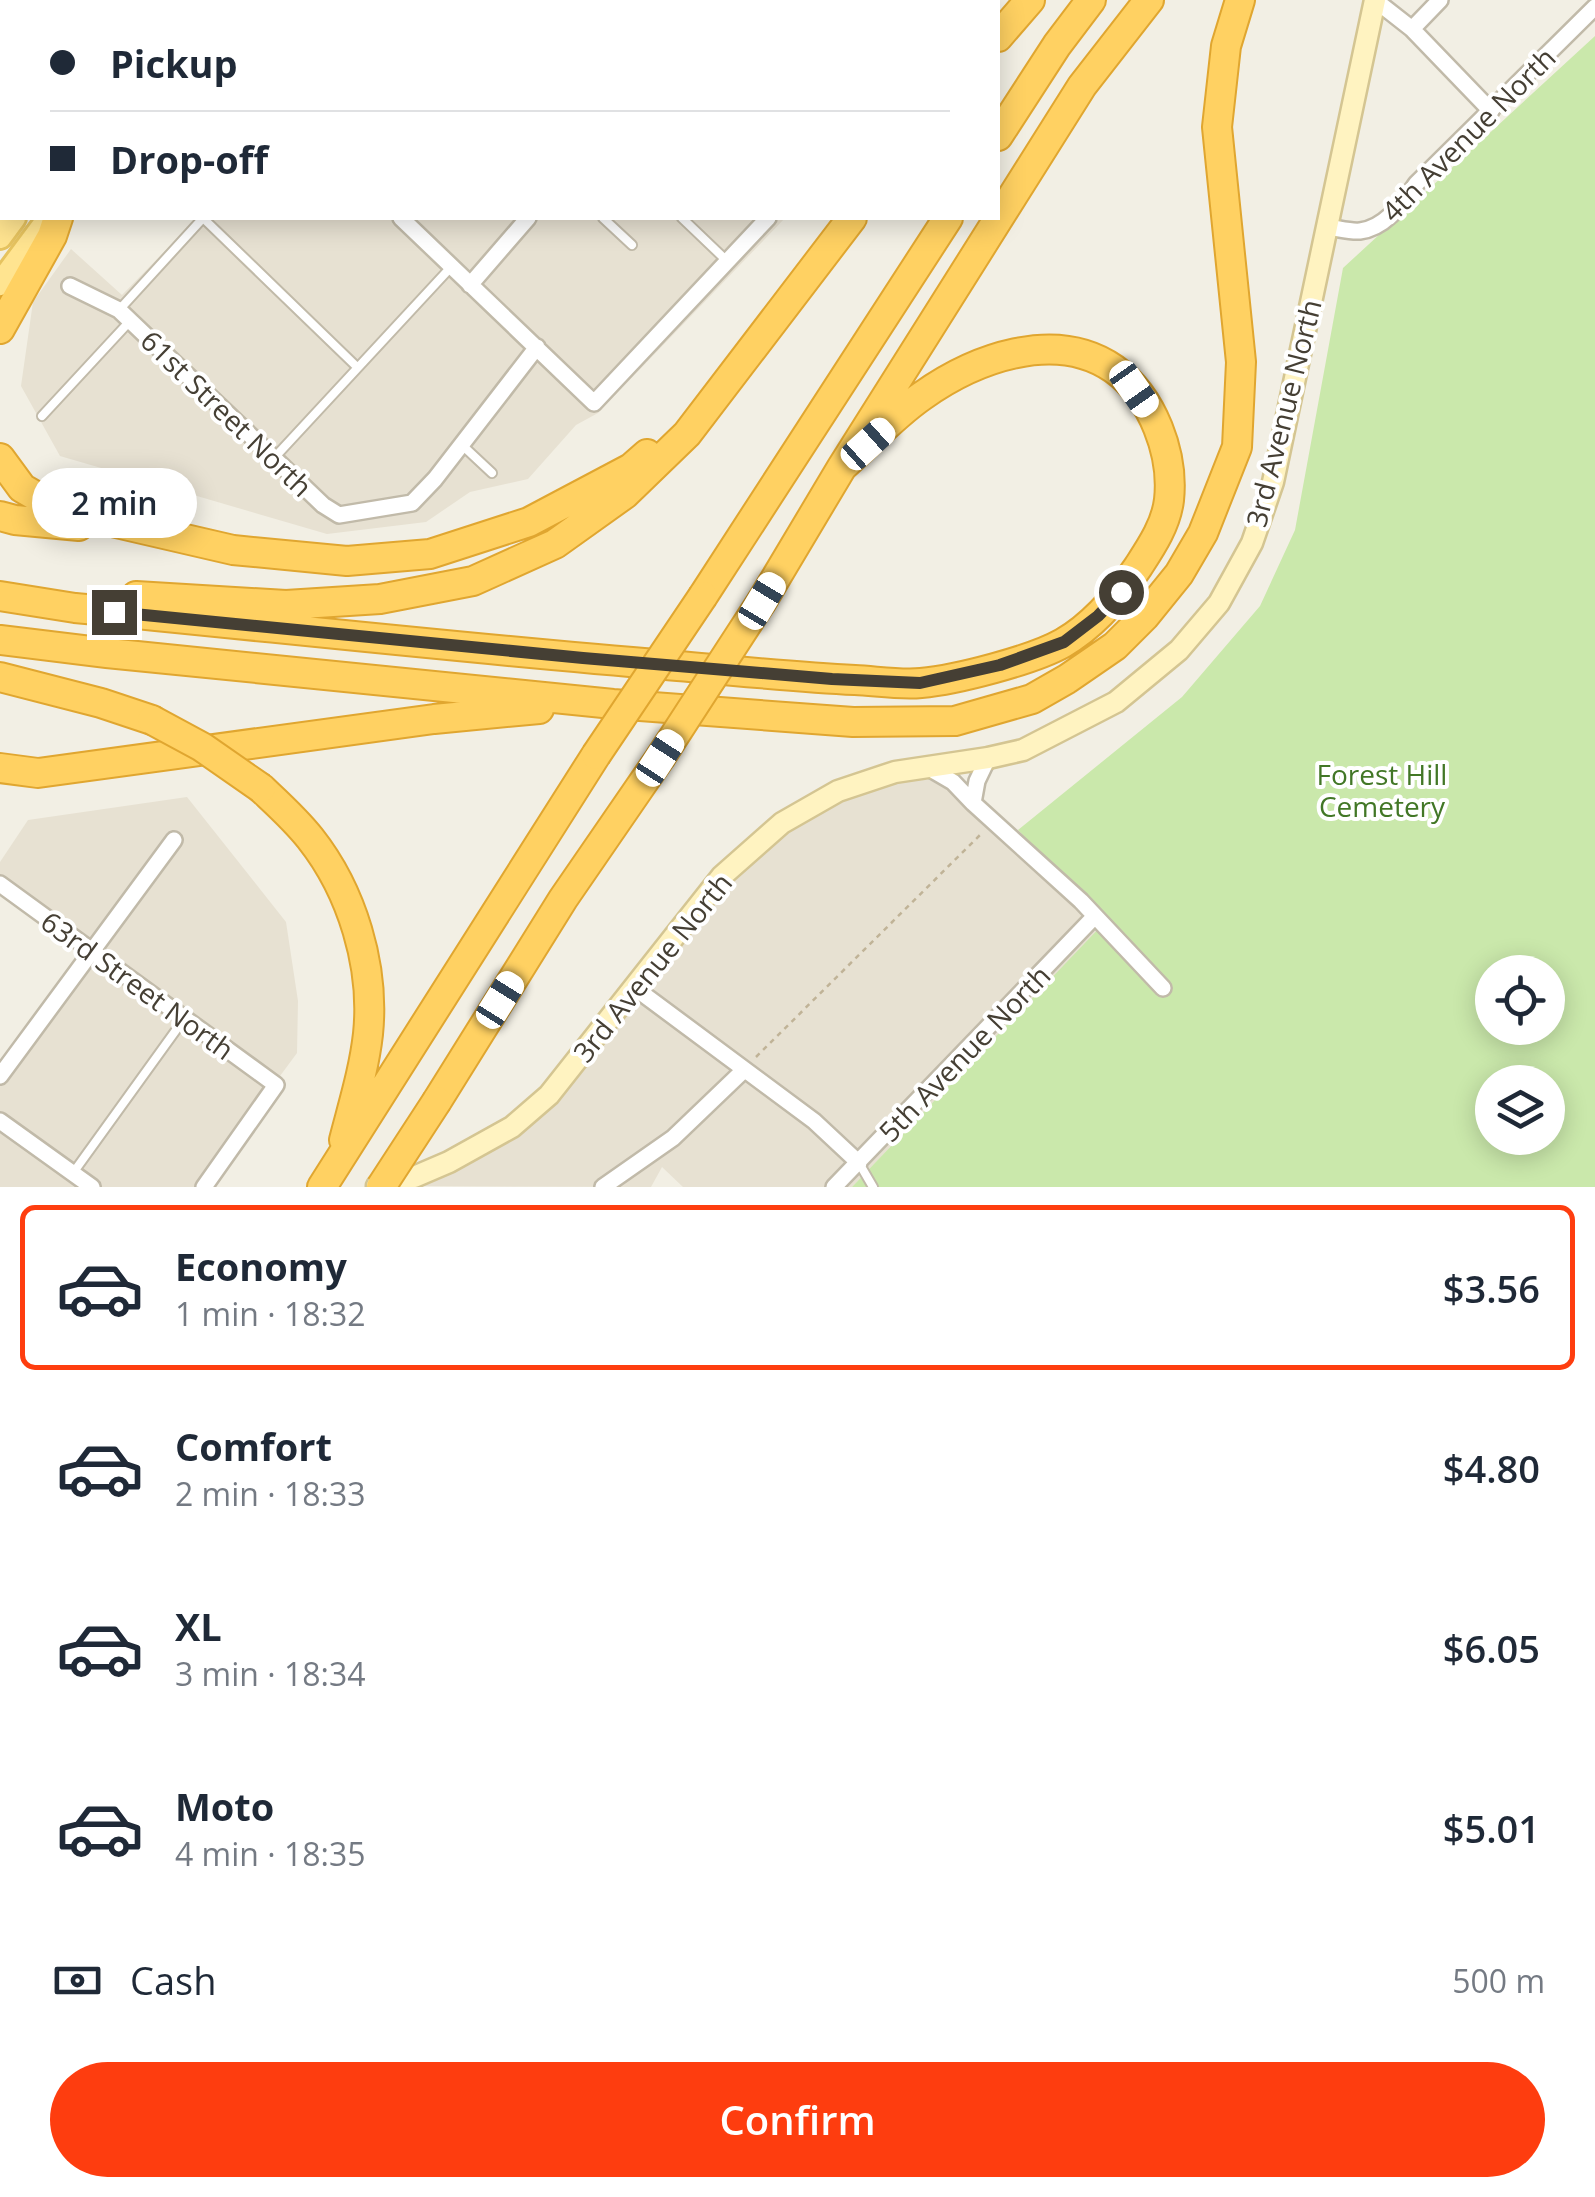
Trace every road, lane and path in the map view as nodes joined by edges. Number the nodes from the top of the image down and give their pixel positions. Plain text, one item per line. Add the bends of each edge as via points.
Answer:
1 (1030, 0) edge
2 (1090, 0) edge
3 (1149, 0) edge
4 (1240, 0) edge
5 (1375, 0) edge
6 (1440, 0) edge
7 (1595, 6) edge
8 (1412, 29) junction
9 (1000, 36) edge
10 (1491, 112) junction
11 (1000, 133) edge
12 (1000, 216) edge
13 (201, 220) edge
14 (205, 220) edge
15 (404, 220) edge
16 (526, 220) edge
17 (605, 220) edge
18 (684, 220) edge
19 (766, 220) edge
20 (850, 220) edge
21 (947, 220) edge
22 (998, 220) edge
23 (42, 221) edge
24 (1326, 226) junction
25 (632, 245) dead end
26 (728, 261) junction
27 (452, 266) junction
28 (0, 284) edge
29 (470, 285) junction
30 (70, 286) dead end
31 (124, 316) junction
32 (0, 329) edge
33 (537, 347) junction
34 (357, 367) junction
35 (726, 383) junction
36 (42, 416) dead end
37 (461, 444) junction
38 (274, 457) junction
39 (0, 458) edge
40 (842, 467) junction
41 (492, 473) dead end
42 (0, 516) edge
43 (120, 524) junction
44 (0, 583) edge
45 (0, 596) edge
46 (0, 640) edge
47 (0, 677) edge
48 (614, 704) junction
49 (988, 758) junction
50 (0, 768) edge
51 (929, 768) junction
52 (974, 803) junction
53 (993, 822) junction
54 (174, 840) dead end
55 (0, 884) edge
56 (1094, 917) junction
57 (90, 951) junction
58 (635, 988) junction
59 (1164, 988) dead end
60 (184, 1018) junction
61 (744, 1070) junction
62 (0, 1076) edge
63 (0, 1121) edge
64 (338, 1163) junction
65 (858, 1163) junction
66 (72, 1174) junction
67 (420, 1182) edge
68 (92, 1187) edge
69 (204, 1187) edge
70 (322, 1187) edge
71 (378, 1187) edge
72 (604, 1187) edge
73 (834, 1187) edge
74 (873, 1187) edge

1 - 9 highway
2 - 11 highway
3 - 12 highway via 1082,86
4 - 48 highway via 1226,46 1217,127 1241,362 1236,447 1203,534 1146,616 1115,646 1032,699 956,721 853,722
5 - 8 street
5 - 24 street, 3rd Avenue North
6 - 8 street
7 - 10 street, 4th Avenue North
8 - 10 street
10 - 24 street, 4th Avenue North via 1384,220 1360,231
13 - 31 lane
14 - 34 lane
15 - 27 street
16 - 29 street
17 - 25 lane
18 - 26 lane
19 - 26 street
20 - 35 highway
21 - 64 highway, bridge
22 - 40 highway
23 - 28 main road
23 - 32 highway via 52,236
24 - 49 street, 3rd Avenue North via 1273,482 1252,543 1218,602 1179,650 1116,702 1023,750
26 - 33 street via 594,403
27 - 29 street
27 - 34 lane
29 - 33 street
30 - 31 street, 61st Street North
31 - 36 lane
31 - 38 street, 61st Street North
33 - 37 street
34 - 38 lane
35 - 43 highway via 631,468 529,522 430,554 347,561 233,550
35 - 44 highway via 688,434 625,494 554,544 473,581 380,599 286,604
37 - 38 street, 61st Street North via 412,503 338,515
37 - 41 lane
39 - 43 highway via 22,488 60,510
40 - 45 highway via 954,376 1034,350 1068,351 1115,370 1134,389 1150,411 1171,479 1168,510 1154,543 1098,616 1064,642 1031,655 920,683 583,658
40 - 71 highway, bridge via 762,601
42 - 43 highway via 71,526
46 - 48 highway
47 - 64 highway, bridge via 152,720 202,746 261,788 318,849 355,926 369,1014
48 - 50 highway via 434,718 38,773
49 - 51 street, 3rd Avenue North
49 - 52 street
51 - 52 street
51 - 58 street, 3rd Avenue North via 838,792 782,822 722,876
52 - 53 street
53 - 56 street
53 - 61 path
54 - 57 street
55 - 57 street, 63rd Street North
56 - 59 street
56 - 65 street, 5th Avenue North
57 - 60 street, 63rd Street North
57 - 62 street
58 - 61 street
58 - 67 street, 3rd Avenue North via 549,1094 512,1127
60 - 66 lane
60 - 69 street, 63rd Street North via 276,1085
61 - 65 street
61 - 72 street via 673,1138
63 - 66 street
64 - 70 highway
65 - 73 street, 5th Avenue North
65 - 74 lane
66 - 68 street
67 - 71 street, 3rd Avenue North

